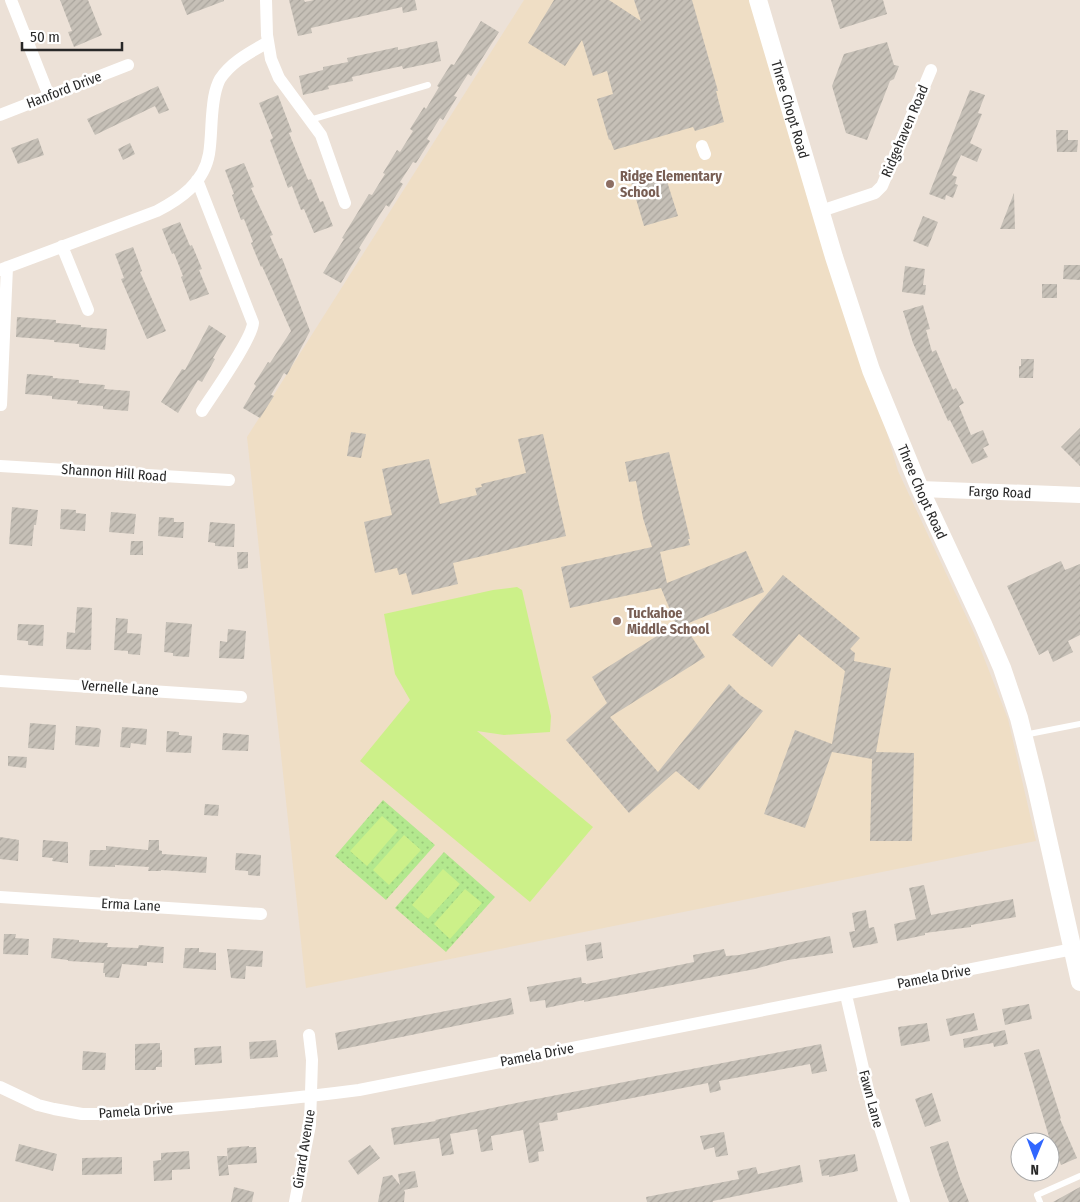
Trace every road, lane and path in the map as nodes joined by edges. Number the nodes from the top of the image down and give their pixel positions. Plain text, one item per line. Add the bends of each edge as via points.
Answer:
1 (11, 0) edge
2 (266, 0) edge
3 (758, 0) edge
4 (268, 42) junction
5 (128, 65) dead end
6 (931, 70) dead end
7 (428, 85) dead end
8 (50, 96) junction
9 (0, 114) edge
10 (310, 120) junction
11 (197, 180) junction
12 (345, 203) dead end
13 (821, 212) junction
14 (62, 246) junction
15 (4, 268) edge
16 (88, 310) dead end
17 (1, 405) edge
18 (202, 411) dead end
19 (0, 466) edge
20 (229, 480) dead end
21 (920, 489) junction
22 (1080, 495) edge
23 (0, 681) edge
24 (241, 697) dead end
25 (1080, 724) edge
26 (1023, 735) junction
27 (0, 897) edge
28 (261, 914) dead end
29 (1076, 948) edge
30 (1080, 982) edge
31 (846, 995) junction
32 (309, 1035) dead end
33 (0, 1087) edge
34 (311, 1096) junction
35 (1080, 1176) edge
36 (295, 1202) edge
37 (904, 1202) edge
38 (1040, 1202) edge

1 - 8 street
2 - 4 street
3 - 13 main road, Three Chopt Road
4 - 10 street via 279,78
4 - 11 street via 235,62 220,80 213,102 209,155
5 - 8 street, Hanford Drive
6 - 13 street, Ridgehaven Road via 882,186 875,193
7 - 10 lane
8 - 9 street, Hanford Drive
10 - 12 street via 321,135
11 - 14 street via 189,191 157,212
11 - 18 street via 253,323 245,344
13 - 21 main road, Three Chopt Road via 871,370
14 - 15 street
14 - 16 street
15 - 17 street
19 - 20 street, Shannon Hill Road
21 - 22 street, Fargo Road
21 - 26 main road, Three Chopt Road via 983,624
23 - 24 street, Vernelle Lane
25 - 26 lane
26 - 29 main road, Three Chopt Road
27 - 28 street, Erma Lane
29 - 30 main road, Three Chopt Road
29 - 31 street, Pamela Drive
31 - 34 street, Pamela Drive via 359,1090
31 - 37 street, Fawn Lane via 869,1094
32 - 34 street, Girard Avenue
33 - 34 street, Pamela Drive via 38,1105 82,1114 268,1102
34 - 36 street, Girard Avenue via 310,1125
35 - 38 lane via 1037,1195

